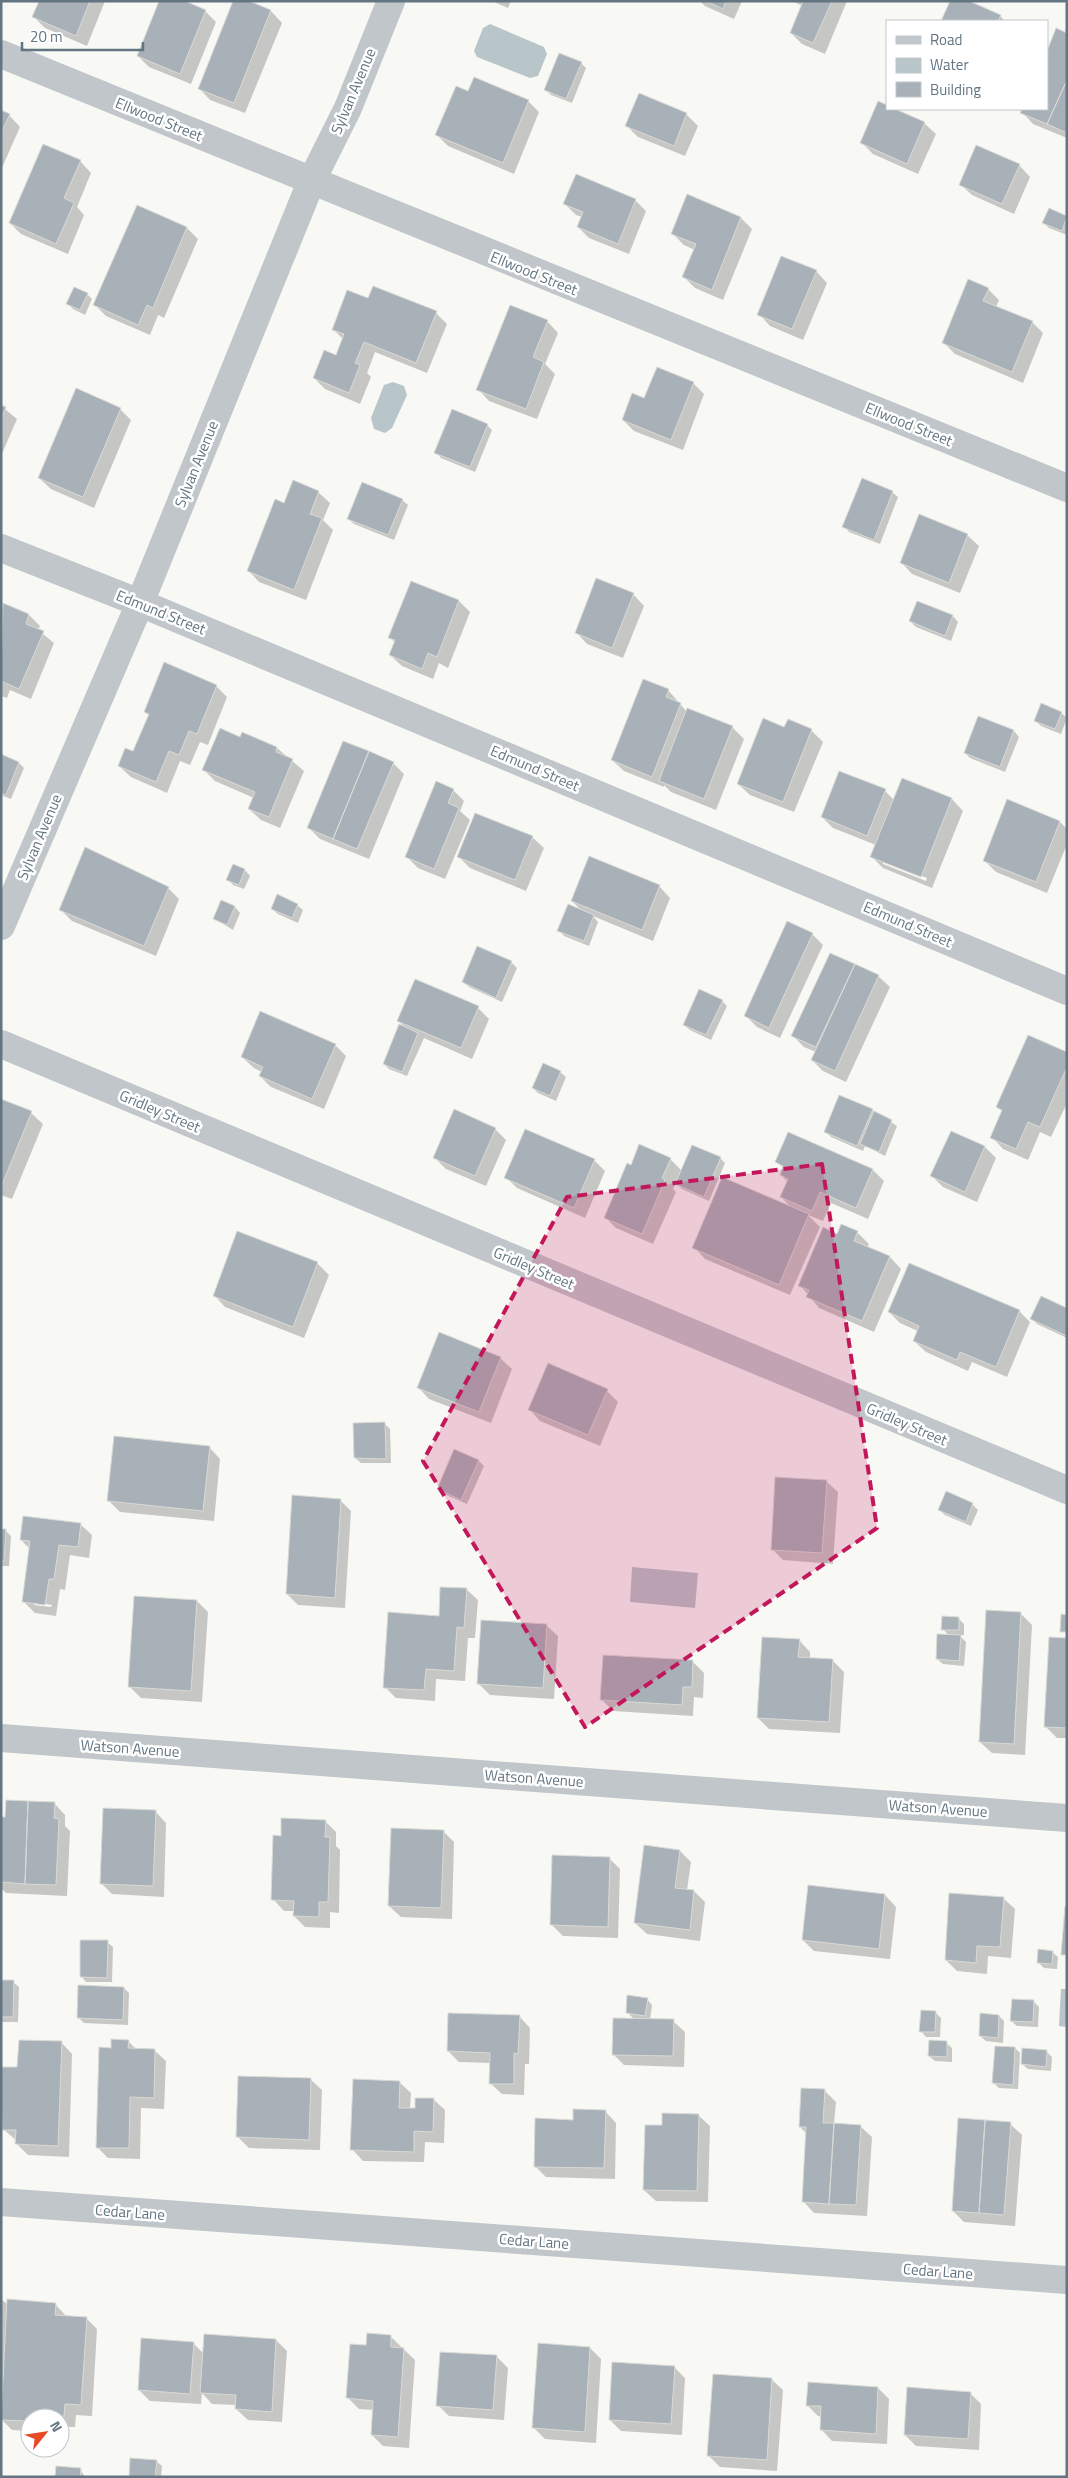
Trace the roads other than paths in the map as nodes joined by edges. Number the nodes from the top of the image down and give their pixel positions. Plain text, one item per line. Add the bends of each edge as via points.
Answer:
1 (391, 1) edge
2 (1, 54) edge
3 (311, 182) junction
4 (1067, 488) edge
5 (1, 548) edge
6 (140, 603) junction
7 (1, 926) edge
8 (1067, 991) edge
9 (1, 1044) edge
10 (1067, 1490) edge
11 (1, 1738) edge
12 (1067, 1818) edge
13 (1, 2202) edge
14 (1067, 2280) edge

1 - 3 street, Sylvan Avenue via 348,108
2 - 3 street, Ellwood Street
3 - 4 street, Ellwood Street
3 - 6 street, Sylvan Avenue
5 - 6 street, Edmund Street
6 - 7 street, Sylvan Avenue
6 - 8 street, Edmund Street
9 - 10 street, Gridley Street
11 - 12 street, Watson Avenue
13 - 14 street, Cedar Lane

